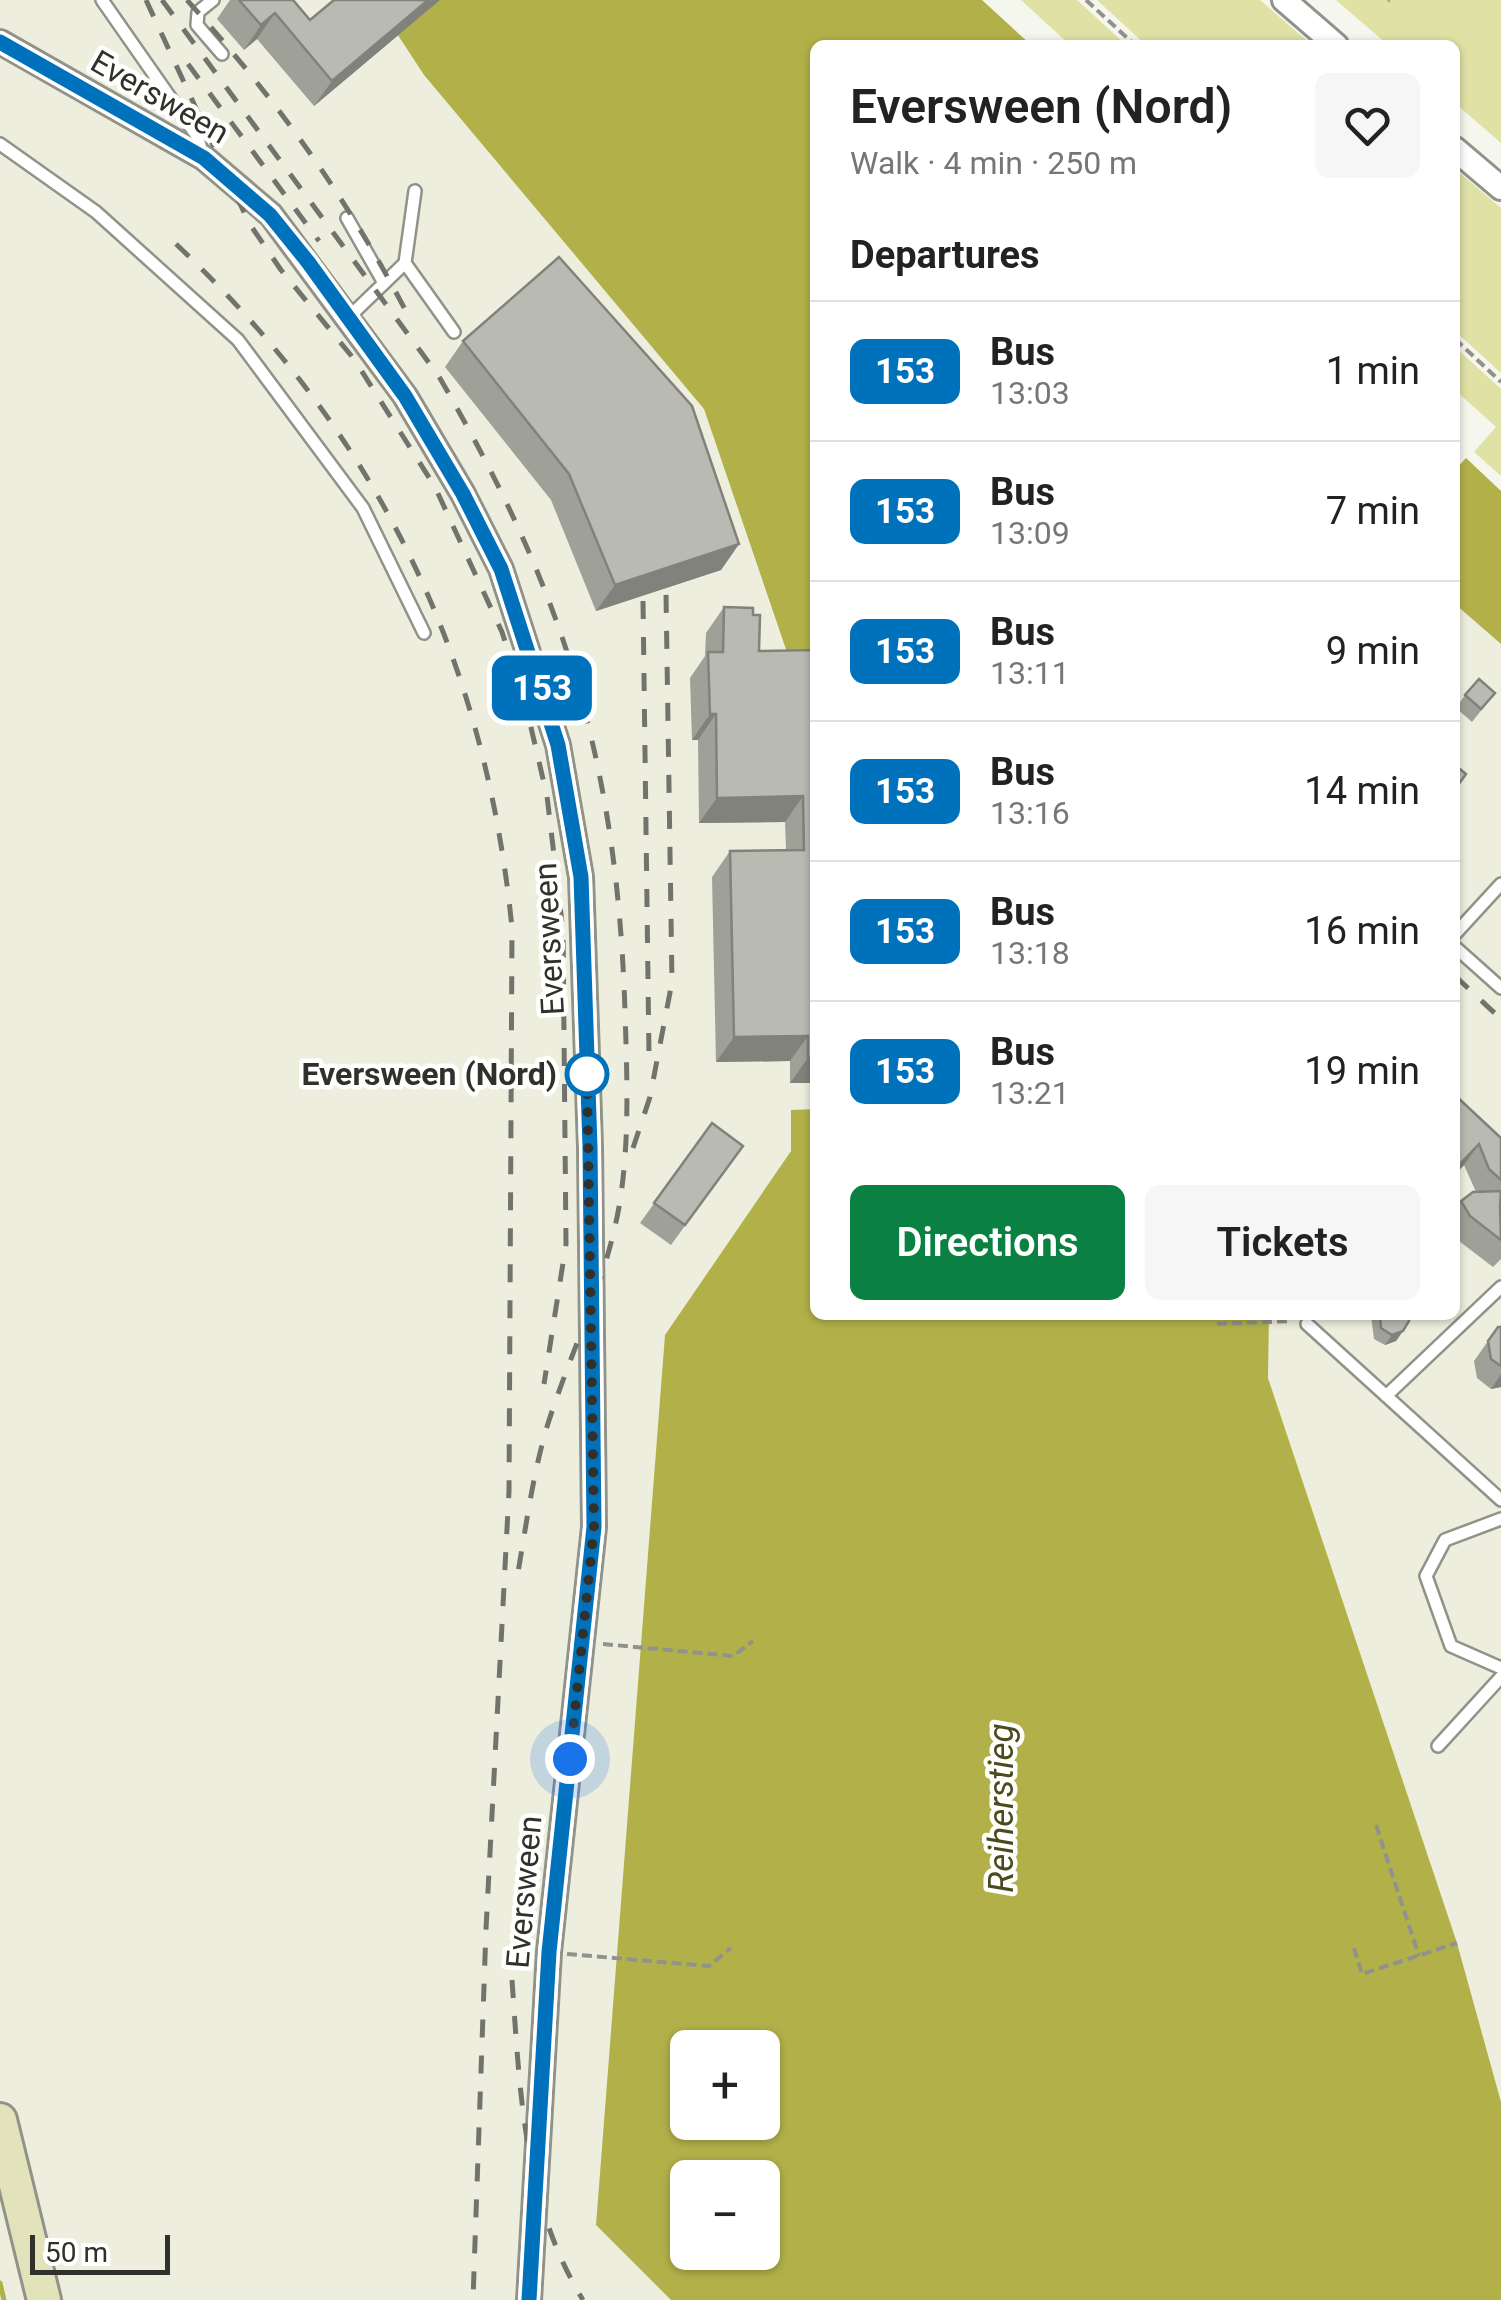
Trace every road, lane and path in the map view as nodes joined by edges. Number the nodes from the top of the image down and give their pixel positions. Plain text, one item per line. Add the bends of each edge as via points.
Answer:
1 (102, 0) edge
2 (213, 0) edge
3 (1086, 0) edge
4 (1284, 0) edge
5 (1130, 40) edge
6 (1330, 40) edge
7 (0, 42) edge
8 (222, 54) dead end
9 (0, 144) edge
10 (1460, 153) edge
11 (204, 158) junction
12 (1501, 188) edge
13 (415, 192) dead end
14 (347, 218) dead end
15 (405, 263) junction
16 (384, 284) junction
17 (348, 318) junction
18 (454, 332) dead end
19 (1460, 344) edge
20 (1501, 382) edge
21 (424, 633) dead end
22 (1501, 884) edge
23 (1460, 929) edge
24 (1460, 951) edge
25 (1501, 988) edge
26 (1501, 1287) edge
27 (1290, 1321) dead end
28 (1217, 1324) dead end
29 (1307, 1324) dead end
30 (1386, 1396) junction
31 (1501, 1500) edge
32 (1501, 1519) edge
33 (753, 1641) dead end
34 (582, 1642) junction
35 (1501, 1668) edge
36 (1501, 1678) edge
37 (1438, 1746) dead end
38 (1376, 1825) dead end
39 (1457, 1943) dead end
40 (730, 1948) dead end
41 (1354, 1948) dead end
42 (549, 1952) junction
43 (1419, 1956) junction
44 (0, 2120) edge
45 (44, 2300) edge
46 (530, 2300) edge

1 - 11 lane via 197,136
2 - 8 lane via 196,17
3 - 5 path
4 - 6 street
7 - 11 street, Eversween
9 - 21 lane via 96,212 238,340 362,508
10 - 12 street
11 - 17 street, Eversween via 270,215
13 - 15 lane
14 - 16 lane
15 - 16 lane
15 - 18 lane
16 - 17 lane
17 - 34 street, Eversween via 434,443 501,569 570,804 581,877 590,1164 594,1527
19 - 20 path
22 - 23 lane
24 - 25 lane
26 - 30 lane
27 - 28 path
29 - 30 lane
30 - 31 lane
32 - 35 lane via 1446,1540 1426,1576 1451,1646
33 - 34 path via 734,1656
34 - 42 street, Eversween
36 - 37 lane
38 - 43 path
39 - 43 path
40 - 42 path via 709,1966
41 - 43 path via 1362,1974
42 - 46 street, Eversween
44 - 45 main road

